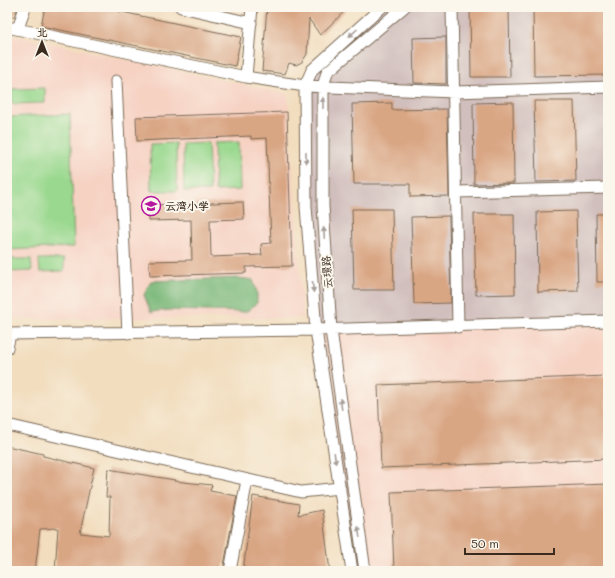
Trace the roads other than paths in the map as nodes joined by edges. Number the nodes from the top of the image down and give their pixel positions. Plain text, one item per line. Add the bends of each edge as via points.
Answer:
1 (25, 7) edge
2 (181, 7) edge
3 (252, 7) edge
4 (382, 7) edge
5 (404, 7) edge
6 (452, 7) edge
7 (251, 23) junction
8 (7, 27) edge
9 (18, 29) junction
10 (246, 77) junction
11 (116, 81) dead end
12 (305, 86) junction
13 (323, 87) junction
14 (608, 87) edge
15 (454, 92) junction
16 (608, 188) edge
17 (456, 192) junction
18 (608, 321) edge
19 (458, 327) junction
20 (316, 330) junction
21 (331, 330) junction
22 (128, 333) junction
23 (8, 334) edge
24 (7, 348) edge
25 (7, 425) edge
26 (247, 480) junction
27 (340, 488) junction
28 (230, 571) edge
29 (352, 571) edge
30 (365, 571) edge

1 - 9 street
2 - 7 street
3 - 7 street
4 -> 12 street, 云璟路 via 312,70
5 - 13 street, 云璟路 via 327,72
6 - 15 street
7 - 10 street
8 - 9 street
9 - 10 street
10 - 12 street
11 - 22 street
12 - 13 street
12 -> 20 street, 云璟路 via 306,207
13 - 15 street
21 -> 13 street, 云璟路 via 323,206
14 - 15 street
15 - 17 street
16 - 17 street
17 - 19 street
18 - 19 street
19 - 21 street
20 - 21 street
20 - 22 street
20 -> 27 street, 云璟路
30 -> 21 street, 云璟路
22 - 23 street
23 - 24 street
25 - 26 street
26 - 27 street via 301,492
26 - 28 street
27 - 29 street, 云璟路

